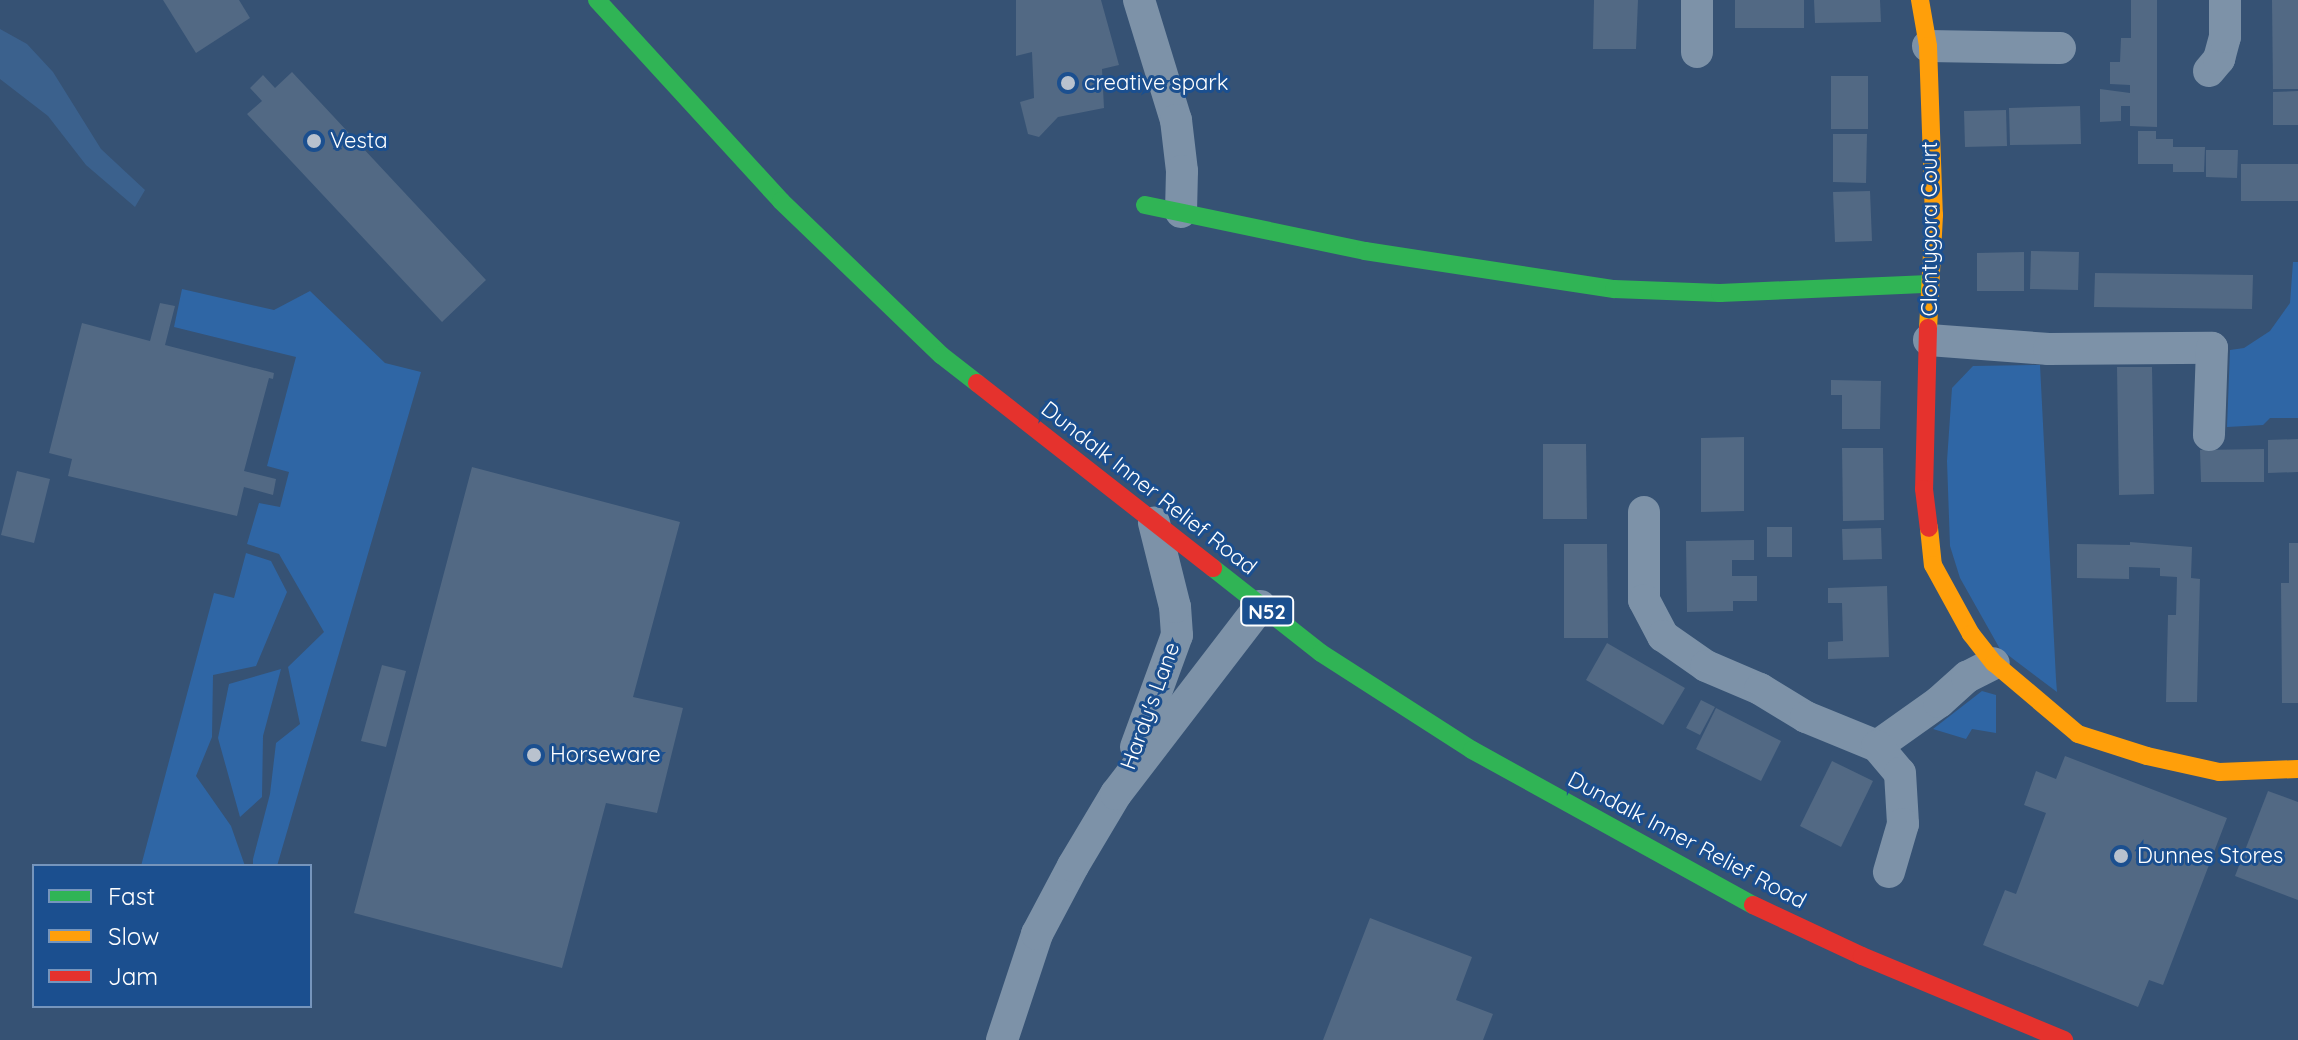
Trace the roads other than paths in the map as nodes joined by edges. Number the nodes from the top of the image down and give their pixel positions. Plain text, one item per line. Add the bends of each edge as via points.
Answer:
1 (597, 0) edge
2 (1139, 0) edge
3 (1697, 0) edge
4 (1920, 0) edge
5 (2225, 0) edge
6 (1928, 46) junction
7 (2060, 48) dead end
8 (1697, 52) dead end
9 (2209, 71) dead end
10 (1145, 205) dead end
11 (1181, 212) junction
12 (1929, 284) junction
13 (1929, 340) junction
14 (2209, 435) dead end
15 (1644, 512) dead end
16 (1154, 523) junction
17 (1260, 606) junction
18 (1994, 663) junction
19 (1877, 746) junction
20 (2298, 769) edge
21 (1116, 794) junction
22 (1889, 872) dead end
23 (1002, 1040) edge
24 (2064, 1040) edge

1 - 16 street, Dundalk Inner Relief Road / N52 via 781,201 864,283 941,355
2 - 11 street via 1176,120
3 - 8 street
4 - 6 street, Clontygora Court
5 - 9 street via 2225,37
6 - 7 street
6 - 12 street, Clontygora Court via 1934,215
10 - 11 street
11 - 12 street via 1365,251 1614,289 1720,293
12 - 13 street, Clontygora Court
13 - 14 street, Clontygora Court via 2049,349 2212,348
13 - 18 street via 1924,489 1933,565 1971,634
15 - 19 street via 1644,600 1663,636 1706,666
16 - 17 street, Dundalk Inner Relief Road / N52
16 - 21 street, Hardy's Lane via 1177,635
17 - 21 street, Hardy's Lane
17 - 24 street, Dundalk Inner Relief Road / N52 via 1321,653 1472,750 1674,863 1862,956
18 - 19 street via 1967,677
18 - 20 street via 2078,734 2219,772
19 - 22 street via 1900,773 1903,824
21 - 23 street, Hardy's Lane via 1037,934

